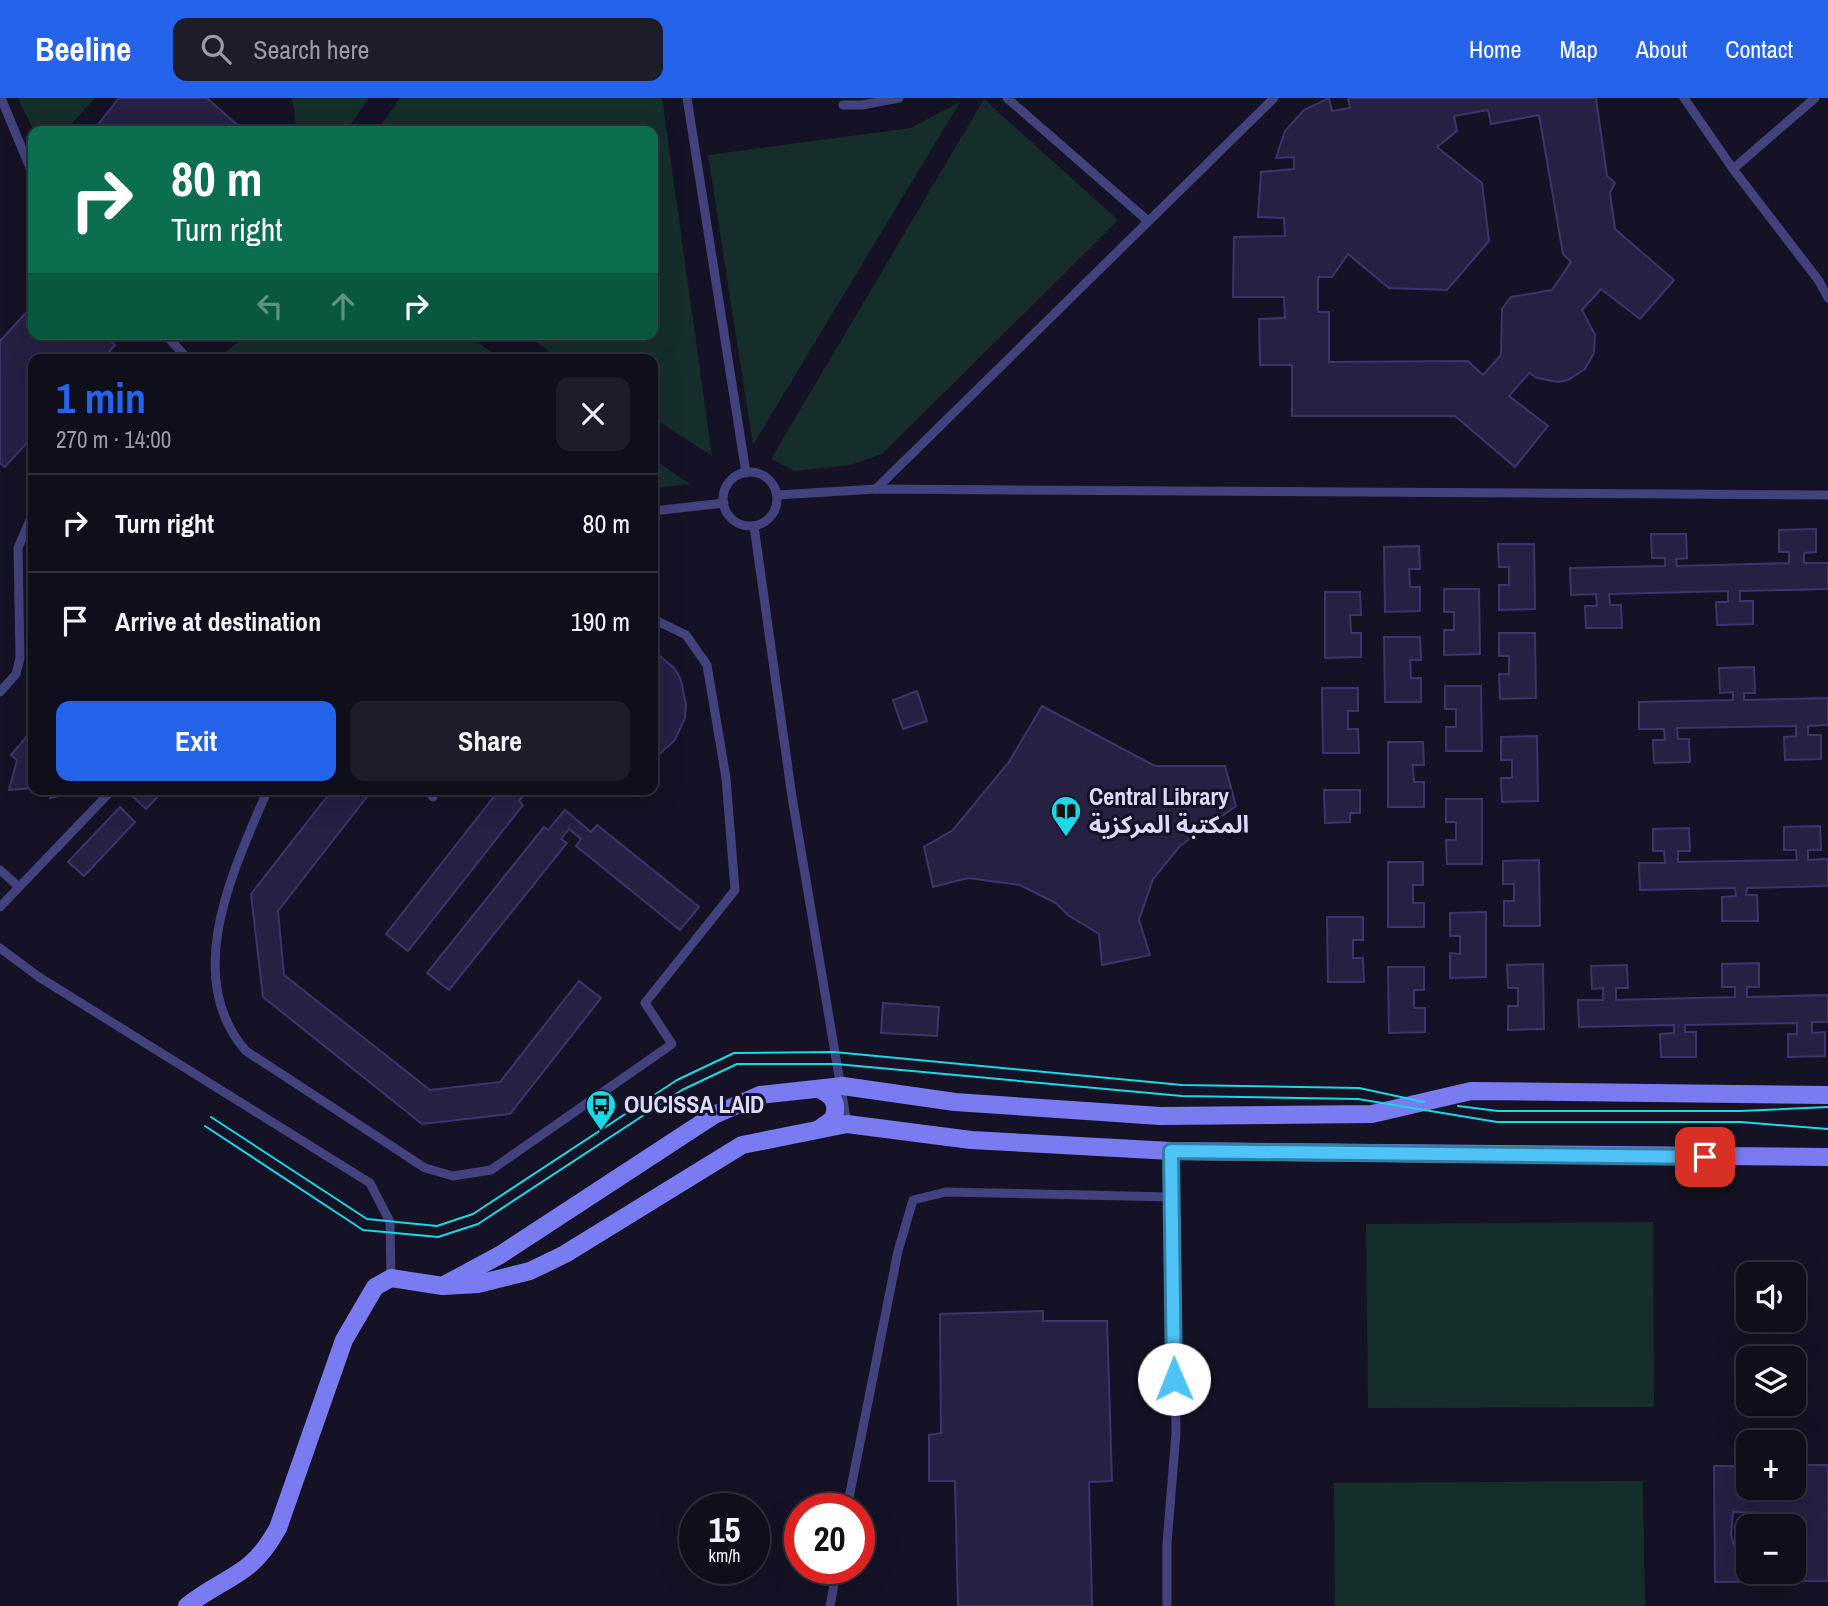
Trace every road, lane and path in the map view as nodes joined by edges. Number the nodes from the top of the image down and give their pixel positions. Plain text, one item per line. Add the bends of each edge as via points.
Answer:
1 (1, 98) edge
2 (687, 98) edge
3 (899, 98) edge
4 (1007, 98) edge
5 (1274, 98) edge
6 (1684, 98) edge
7 (1815, 98) edge
8 (843, 105) dead end
9 (28, 163) edge
10 (1733, 169) junction
11 (1149, 221) junction
12 (1828, 298) edge
13 (171, 340) edge
14 (183, 354) edge
15 (746, 472) junction
16 (876, 489) junction
17 (777, 495) junction
18 (1828, 495) edge
19 (724, 503) junction
20 (658, 510) edge
21 (28, 525) edge
22 (754, 526) junction
23 (658, 622) edge
24 (0, 692) edge
25 (107, 795) edge
26 (265, 795) edge
27 (0, 870) edge
28 (18, 886) junction
29 (0, 907) edge
30 (0, 948) edge
31 (843, 1086) junction
32 (819, 1089) junction
33 (1828, 1095) edge
34 (847, 1124) junction
35 (819, 1129) junction
36 (1171, 1151) junction
37 (1828, 1157) edge
38 (1171, 1197) junction
39 (391, 1279) junction
40 (443, 1286) junction
41 (850, 1493) edge
42 (834, 1584) edge
43 (187, 1606) edge
44 (830, 1606) edge
45 (1167, 1606) edge

1 - 9 lane
2 - 15 lane
3 - 8 lane
4 - 11 lane
5 - 11 lane
6 - 10 lane
7 - 10 lane
10 - 12 lane
11 - 16 lane
13 - 14 lane
15 - 17 lane via 769,480
15 - 19 lane via 731,480
16 - 17 lane
16 - 18 lane
17 - 22 lane via 769,519
19 - 20 lane
19 - 22 lane via 731,518
21 - 24 lane via 18,548 20,658 16,674
22 - 31 lane via 792,797
23 - 26 lane via 686,635 707,665 726,778 735,890 645,1003 672,1044 491,1170 453,1176 425,1168 246,1051 229,1030 219,1005 215,974 225,892
25 - 28 lane
27 - 28 lane
28 - 29 lane
30 - 39 lane via 39,977 370,1183 390,1222
31 - 32 street
31 - 33 street via 955,1102 1160,1116 1372,1114 1471,1091
31 - 34 lane
32 - 35 street via 831,1095 835,1104 833,1119
32 - 40 street via 760,1096 728,1108 500,1255
34 - 35 street
34 - 36 street via 971,1140
35 - 40 street via 742,1145 530,1271 478,1284
36 - 37 street
36 - 38 lane
38 - 41 lane via 946,1192 913,1200 898,1251
38 - 45 lane via 1175,1433
39 - 40 street
39 - 43 street via 375,1287 344,1340 283,1516 265,1552 252,1566
42 - 44 lane

